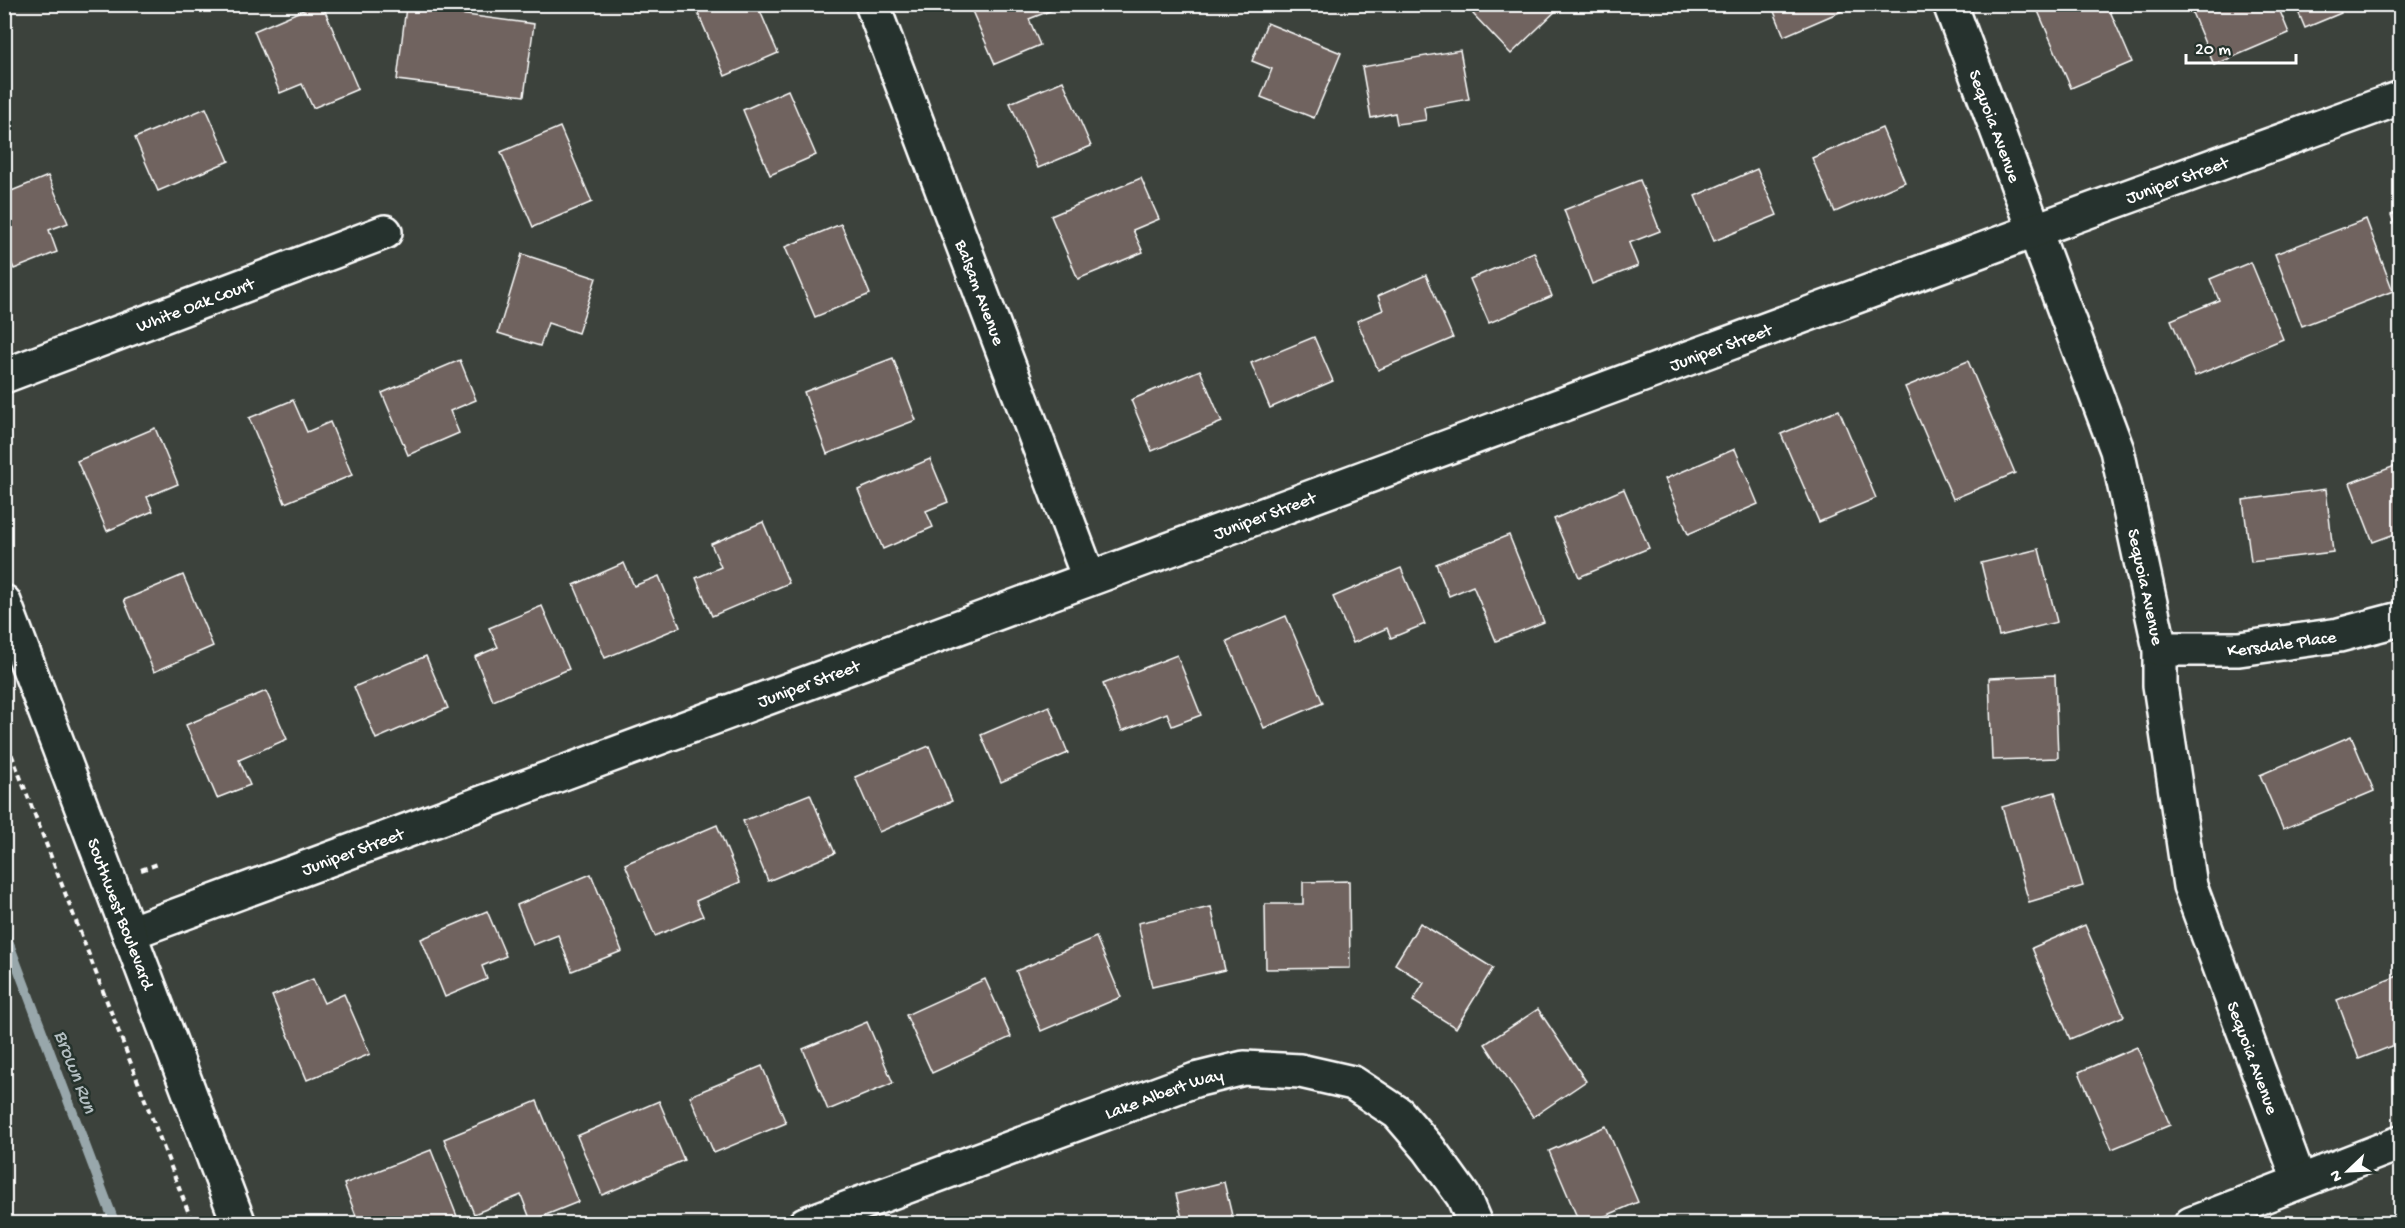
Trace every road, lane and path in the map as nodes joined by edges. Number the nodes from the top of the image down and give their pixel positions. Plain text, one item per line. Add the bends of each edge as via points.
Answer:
1 (872, 4) edge
2 (1950, 4) edge
3 (2400, 98) edge
4 (2036, 230) junction
5 (385, 232) dead end
6 (4, 376) edge
7 (1089, 578) junction
8 (4, 602) edge
9 (2400, 619) edge
10 (2160, 649) junction
11 (4, 735) edge
12 (129, 933) junction
13 (2400, 1143) edge
14 (2299, 1180) junction
15 (193, 1224) edge
16 (239, 1224) edge
17 (805, 1224) edge
18 (1475, 1224) edge
19 (2191, 1224) edge

1 - 7 street, Balsam Avenue
2 - 4 street, Sequoia Avenue
3 - 4 street, Juniper Street
4 - 7 street, Juniper Street
4 - 10 street, Sequoia Avenue via 2117,450
5 - 6 street, White Oak Court
7 - 12 street, Juniper Street
8 - 12 street, Southwest Boulevard
9 - 10 street, Kersdale Place via 2338,635 2239,649
10 - 14 street, Sequoia Avenue via 2160,685 2190,886
11 - 15 path
12 - 16 street, Southwest Boulevard
13 - 14 street
14 - 19 street
17 - 18 street, Lake Albert Way via 1195,1080 1244,1068 1300,1071 1353,1083 1398,1113 1463,1196

